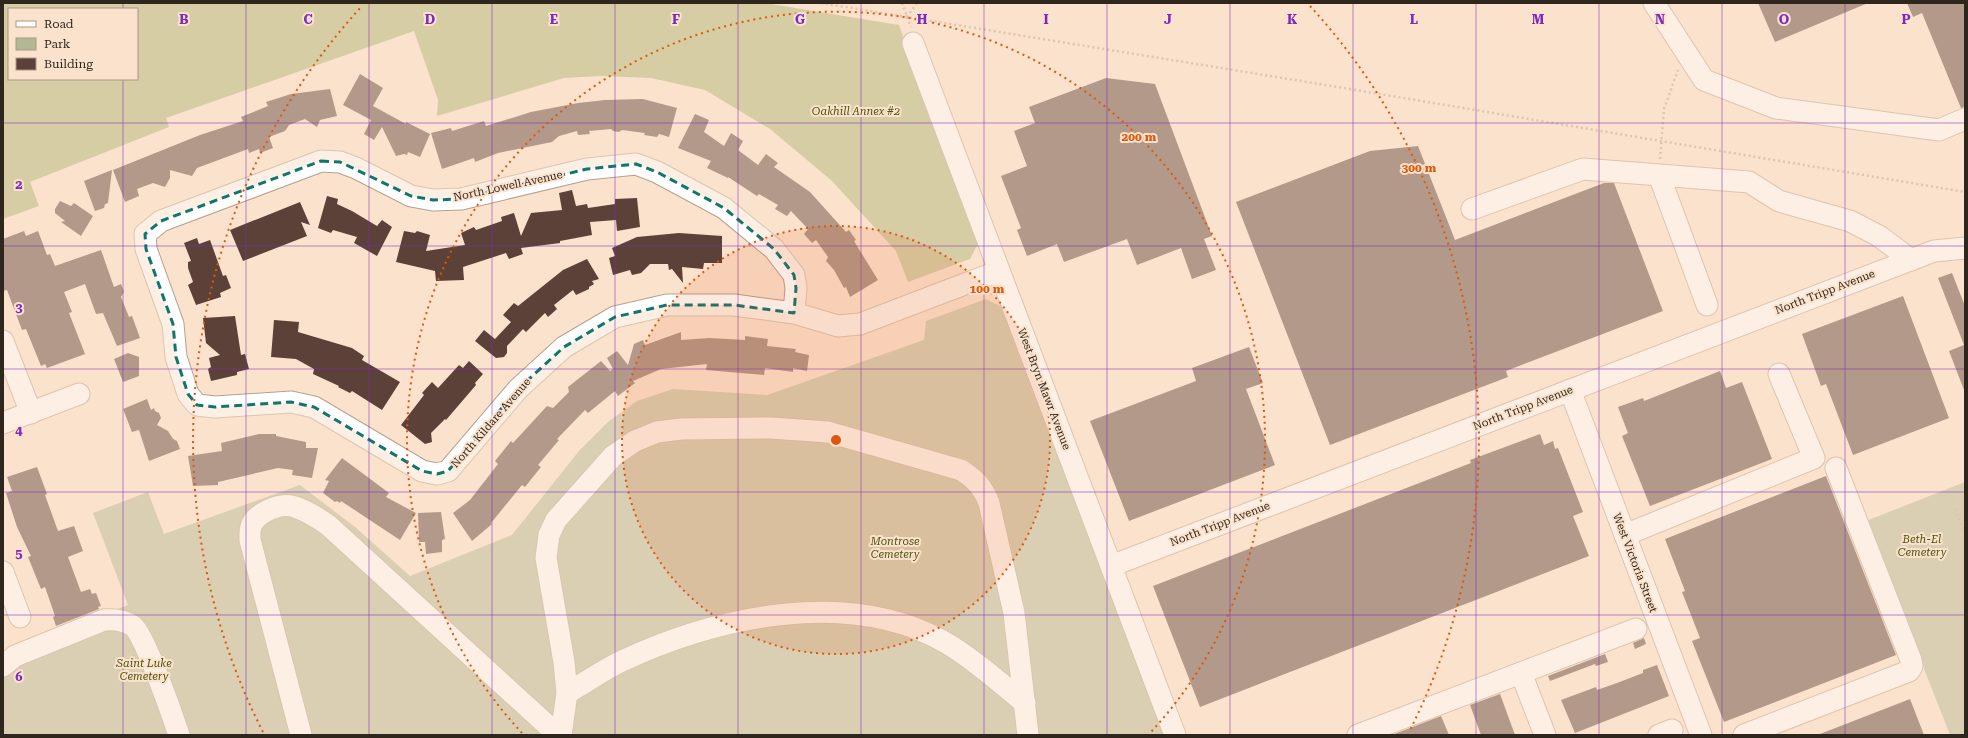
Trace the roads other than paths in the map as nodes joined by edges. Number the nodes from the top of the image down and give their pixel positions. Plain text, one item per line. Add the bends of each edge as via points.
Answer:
1 (1654, 3) edge
2 (913, 43) road end
3 (1965, 119) edge
4 (1659, 175) junction
5 (1472, 209) dead end
6 (145, 234) joint
7 (1965, 248) edge
8 (1911, 260) junction
9 (999, 271) junction
10 (1707, 305) dead end
11 (794, 313) junction
12 (3, 341) edge
13 (1780, 374) dead end
14 (1570, 390) junction
15 (79, 394) dead end
16 (30, 413) junction
17 (3, 423) edge
18 (1836, 468) dead end
19 (1625, 535) junction
20 (1111, 566) junction
21 (3, 572) edge
22 (20, 617) dead end
23 (1636, 629) dead end
24 (3, 666) edge
25 (1521, 673) junction
26 (567, 693) junction
27 (1025, 703) junction
28 (180, 735) edge
29 (301, 735) edge
30 (559, 735) edge
31 (1028, 735) edge
32 (1175, 735) edge
33 (1358, 735) edge
34 (1545, 735) edge
35 (1701, 735) edge
36 (1744, 735) edge

1 - 3 street via 1704,80 1776,108 1939,130
2 - 9 street, West Bryn Mawr Avenue
4 - 5 street via 1583,168
4 - 8 street via 1749,182 1779,201 1850,221 1879,236
4 - 10 street
6 - 11 street, North Lowell Avenue via 161,220 321,161 340,162 411,196 433,200 461,199 587,169 636,164 657,172 724,208 774,249 794,275
6 - 11 street, North Kildare Avenue via 146,250 174,324 176,357 188,394 197,404 215,407 291,402 314,407 422,471 437,474 448,471 518,389 564,347 615,317 667,305 734,305
7 - 8 street, North Tripp Avenue via 1934,250
8 - 14 street, North Tripp Avenue
9 - 11 street, North Kildare Avenue via 860,324 838,326
9 - 20 street, West Bryn Mawr Avenue
12 - 16 street
13 - 19 street via 1814,458
14 - 19 street, West Victoria Street
14 - 20 street, North Tripp Avenue
15 - 16 street
16 - 17 street
18 - 36 street via 1912,666 1909,671
19 - 35 street, West Victoria Street
20 - 32 street, West Bryn Mawr Avenue
21 - 22 street
23 - 25 street
24 - 28 street via 15,656 114,618 134,626 144,643
25 - 33 street
25 - 34 street
26 - 27 street via 621,662 671,641 725,625 786,614 837,613 875,616 912,628 948,644
26 - 27 street via 546,558 549,535 556,520 613,456 635,441 656,432 681,429 771,428 828,432 961,470 973,477 983,489 989,503 1014,613
26 - 30 street
27 - 31 street
29 - 30 street via 250,540 253,522 281,506 294,506 328,525

